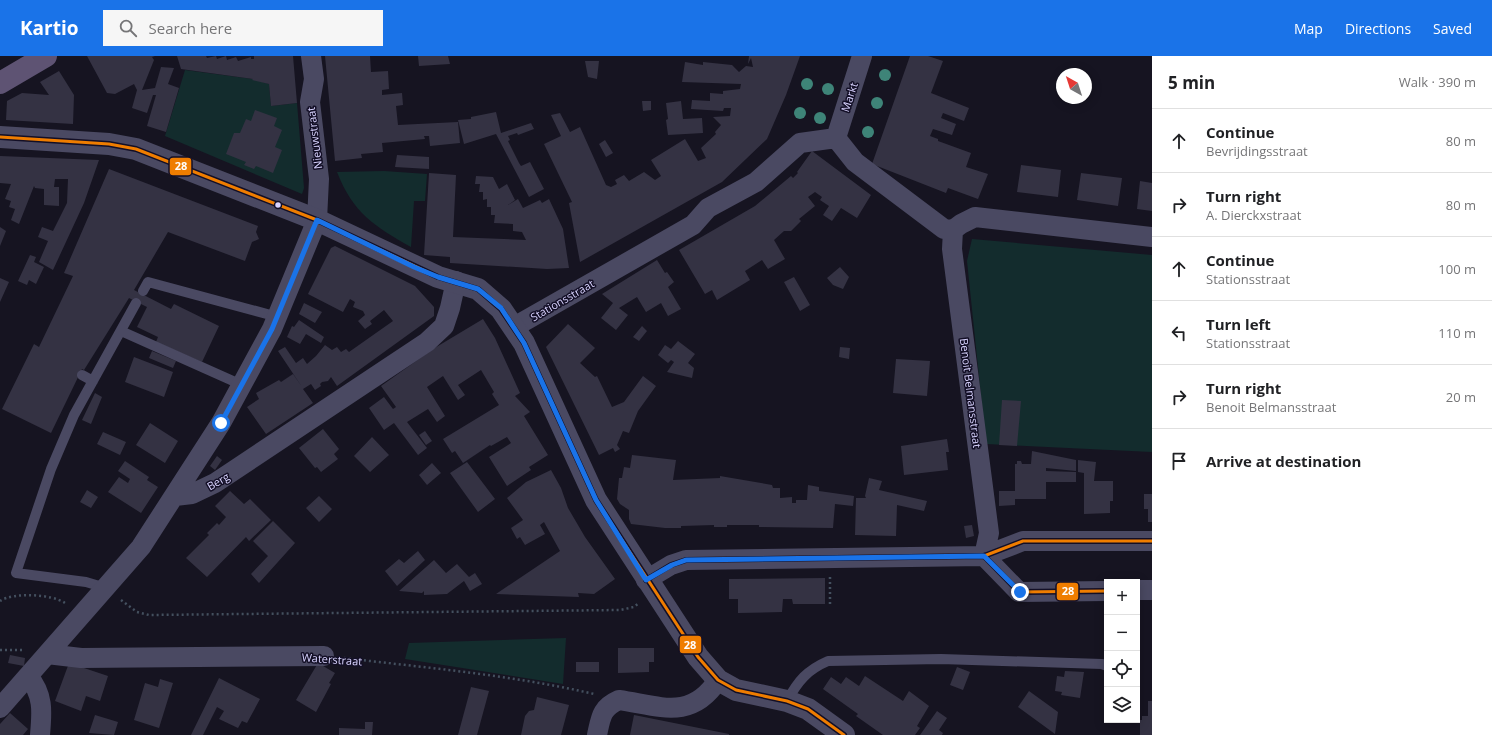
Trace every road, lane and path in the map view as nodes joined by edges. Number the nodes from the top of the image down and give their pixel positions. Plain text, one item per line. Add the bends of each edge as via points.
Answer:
1 (46, 56) edge
2 (311, 56) edge
3 (862, 56) edge
4 (0, 83) edge
5 (0, 137) edge
6 (836, 138) junction
7 (317, 220) junction
8 (953, 230) junction
9 (1152, 237) edge
10 (456, 281) junction
11 (143, 291) dead end
12 (136, 304) dead end
13 (278, 316) junction
14 (514, 327) junction
15 (121, 331) junction
16 (82, 375) dead end
17 (93, 381) junction
18 (242, 385) junction
19 (175, 496) junction
20 (1152, 541) edge
21 (984, 556) junction
22 (830, 558) junction
23 (651, 586) junction
24 (106, 588) junction
25 (1140, 590) edge
26 (1152, 590) edge
27 (1104, 591) edge
28 (0, 601) edge
29 (830, 606) dead end
30 (81, 615) junction
31 (47, 654) junction
32 (324, 656) joint
33 (1104, 665) edge
34 (28, 676) junction
35 (718, 680) junction
36 (787, 700) junction
37 (611, 704) junction
38 (0, 708) edge
39 (40, 735) edge
40 (597, 735) edge
41 (844, 735) edge

1 - 4 main road
2 - 7 street, Nieuwstraat via 314,79 310,102 319,179
3 - 6 street, Markt
5 - 7 street via 109,144 136,149
6 - 8 street via 856,162 944,229
6 - 14 street, Stationsstraat via 800,143 756,182 708,208 693,226
7 - 10 street via 414,267
7 - 13 street, Nieuwstraat
8 - 9 street via 975,217
8 - 21 street, Benoit Belmansstraat via 952,249 989,533
10 - 14 street via 478,289 491,299 501,308
10 - 19 street, Berg via 444,326 427,342 215,484 192,494
11 - 13 lane via 148,282
12 - 15 lane
13 - 18 street, Nieuwstraat
14 - 23 street via 524,343 596,500
15 - 17 lane
15 - 18 lane
16 - 17 lane
17 - 24 lane via 74,415 51,469 16,573 86,582
18 - 19 street, Nieuwstraat
19 - 24 street via 141,547
20 - 21 street via 1023,541
21 - 22 street
21 - 27 street via 1020,592
22 - 23 street via 686,560 665,569
22 - 29 path
23 - 24 path via 634,607 620,610 149,615 137,612
23 - 35 street via 698,657
24 - 30 street
25 - 26 street
28 - 30 path via 17,596 49,597 63,602
30 - 31 street
31 - 32 street, Waterstraat via 82,658
31 - 34 street
32 - 37 path, Waterstraat via 557,685 597,694
33 - 36 lane via 941,659 828,661 812,668 796,685
34 - 38 street
34 - 39 street via 35,685 41,701
35 - 36 street via 736,690
35 - 37 street via 703,699 690,706 671,708 619,700
36 - 41 street via 808,709
37 - 40 street via 603,710

